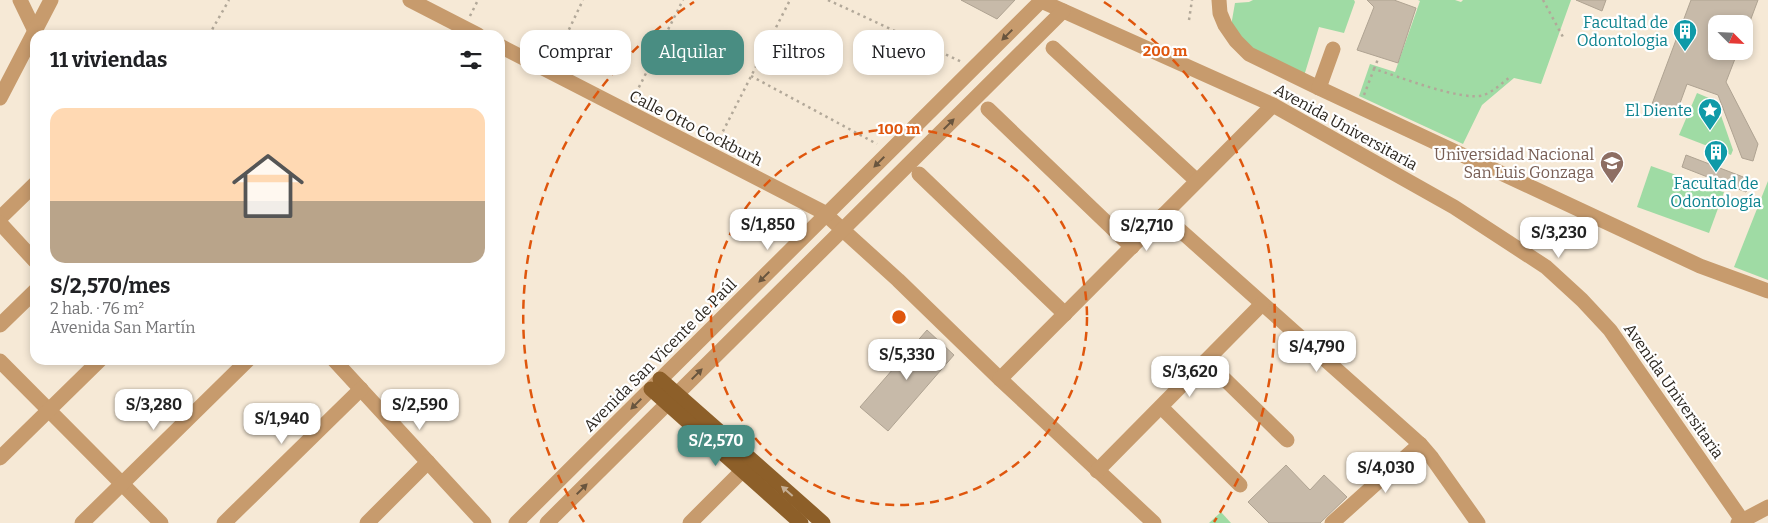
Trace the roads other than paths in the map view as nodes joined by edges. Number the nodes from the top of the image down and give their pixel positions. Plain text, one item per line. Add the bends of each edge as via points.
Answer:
1 (20, 0) edge
2 (51, 0) edge
3 (410, 0) edge
4 (1219, 0) edge
5 (1041, 1) edge
6 (1063, 10) junction
7 (35, 30) edge
8 (37, 30) edge
9 (467, 30) edge
10 (30, 44) edge
11 (1053, 48) dead end
12 (505, 49) edge
13 (1333, 49) dead end
14 (1319, 88) junction
15 (0, 98) edge
16 (1274, 105) junction
17 (988, 109) dead end
18 (919, 174) dead end
19 (1197, 181) junction
20 (30, 189) edge
21 (1163, 215) junction
22 (0, 218) edge
23 (0, 223) edge
24 (1132, 247) junction
25 (30, 256) edge
26 (1768, 291) edge
27 (30, 295) edge
28 (1262, 304) junction
29 (1065, 314) junction
30 (0, 325) edge
31 (1206, 361) junction
32 (0, 362) edge
33 (95, 365) edge
34 (243, 365) edge
35 (339, 365) edge
36 (1000, 379) junction
37 (656, 384) junction
38 (361, 389) junction
39 (672, 399) junction
40 (1161, 407) junction
41 (48, 410) junction
42 (1287, 440) dead end
43 (1420, 444) junction
44 (0, 458) edge
45 (428, 462) junction
46 (747, 466) junction
47 (1097, 471) junction
48 (1240, 484) dead end
49 (1768, 507) edge
50 (1334, 522) edge
51 (1741, 522) edge
52 (82, 523) edge
53 (161, 523) edge
54 (224, 523) edge
55 (367, 523) edge
56 (484, 523) edge
57 (516, 523) edge
58 (547, 523) edge
59 (690, 523) edge
60 (801, 523) edge
61 (823, 523) edge
62 (1154, 523) edge
63 (1478, 523) edge

1 - 7 street
2 - 8 street
3 - 9 street
4 - 14 street via 1225,25 1249,54
5 - 6 street, Avenida Universitaria
5 -> 37 street, Avenida San Vicente de Paúl
6 - 16 street, Avenida Universitaria
39 -> 6 street
10 - 15 street
11 - 19 street
12 - 36 street, Calle Otto Cockburh via 823,212
13 - 14 street
14 - 26 street via 1700,266
16 - 19 street
16 - 51 street, Avenida Universitaria via 1454,207 1546,267 1610,330
17 - 24 street
18 - 29 street
19 - 21 street
20 - 22 street
21 - 24 street
21 - 28 street
23 - 25 street
24 - 29 street
27 - 30 street
28 - 31 street
28 - 43 street
29 - 36 street
31 - 40 street
31 - 42 street
32 - 41 street
33 - 41 street
34 - 52 street
35 - 38 street
36 - 47 street, Calle Otto Cockburh
37 - 39 main road
37 -> 57 street, Avenida San Vicente de Paúl
38 - 45 street
38 - 54 street
39 - 46 main road
58 -> 39 street
40 - 47 street
40 - 48 street
41 - 44 street
41 - 53 street
43 - 50 street
43 - 63 street
45 - 55 street
45 - 56 street
46 - 59 street
46 - 60 main road
61 -> 46 main road
47 - 62 street, Calle Otto Cockburh
49 - 51 street

